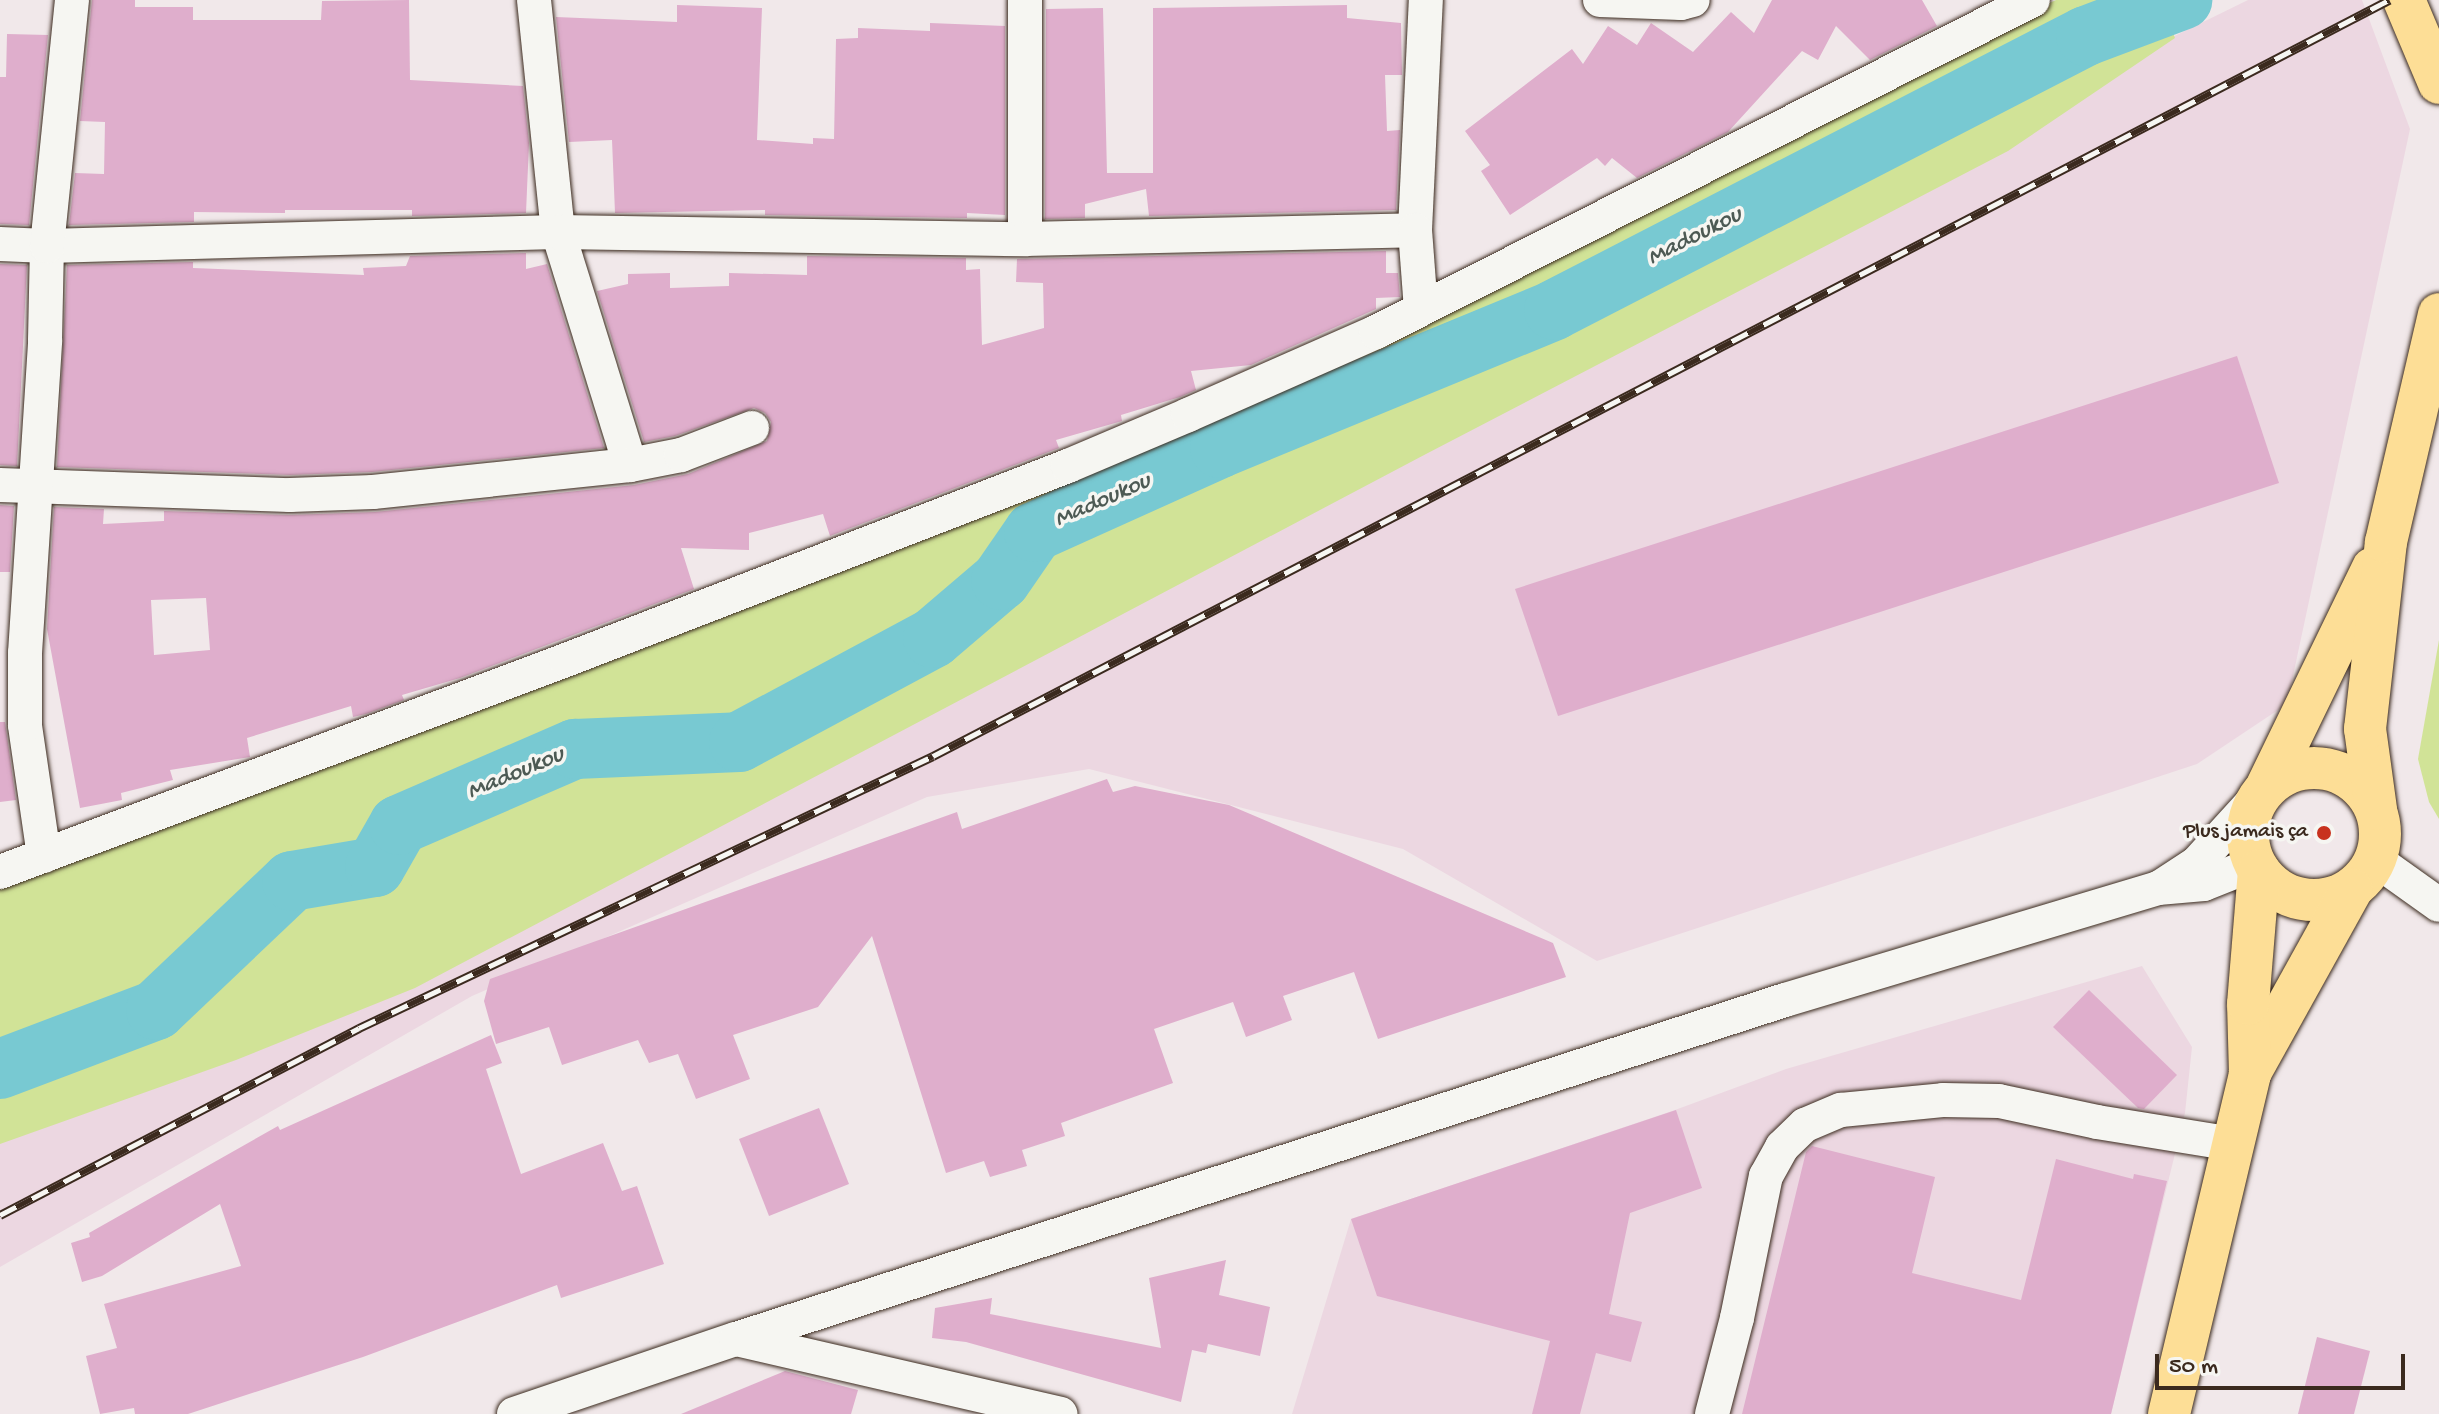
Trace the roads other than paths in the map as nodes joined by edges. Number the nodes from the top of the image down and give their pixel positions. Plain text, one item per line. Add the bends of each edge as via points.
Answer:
1 (72, 0) edge
2 (534, 0) edge
3 (1025, 0) edge
4 (1426, 0) edge
5 (1600, 0) edge
6 (1693, 0) edge
7 (2033, 0) edge
8 (2404, 0) edge
9 (2430, 31) edge
10 (2439, 83) edge
11 (1415, 230) junction
12 (558, 232) junction
13 (1025, 239) junction
14 (0, 244) edge
15 (47, 246) junction
16 (1421, 309) junction
17 (2439, 314) edge
18 (752, 428) dead end
19 (630, 465) junction
20 (0, 485) edge
21 (35, 487) junction
22 (2386, 542) junction
23 (2263, 791) junction
24 (2376, 809) junction
25 (44, 856) junction
26 (2256, 867) junction
27 (0, 872) edge
28 (2364, 874) junction
29 (2158, 888) junction
30 (2439, 905) edge
31 (2250, 1074) junction
32 (2233, 1144) junction
33 (736, 1339) junction
34 (590, 1401) edge
35 (514, 1414) edge
36 (1060, 1414) edge
37 (1712, 1414) edge
38 (2169, 1414) edge

1 - 15 street
2 - 12 street
3 - 13 street
4 - 11 street
5 - 6 street
7 - 16 street
8 - 9 main road
9 - 10 main road
11 - 13 street
11 - 16 street
12 - 13 street
12 - 15 street
12 - 19 street
14 - 15 street
15 - 21 street
16 - 25 street via 1068,466
17 - 22 main road
18 - 19 street via 681,455
19 - 21 street via 373,492 290,495
20 - 21 street
21 - 25 street via 25,725
22 - 23 main road
22 - 24 main road via 2365,729
23 - 24 main road via 2295,770 2328,769 2348,776
23 - 26 main road via 2248,830
23 - 29 street via 2197,863
24 - 28 main road via 2381,834
25 - 27 street
26 - 28 main road via 2277,889 2301,900 2328,899
26 - 29 street via 2204,884
26 - 31 main road via 2248,1004
28 - 30 street
28 - 31 main road
29 - 33 street via 1769,1005
31 - 32 main road
32 - 37 street via 1999,1101 1943,1100 1841,1110 1805,1125 1782,1147 1766,1176
32 - 38 main road
33 - 34 street
33 - 36 street
34 - 35 street

